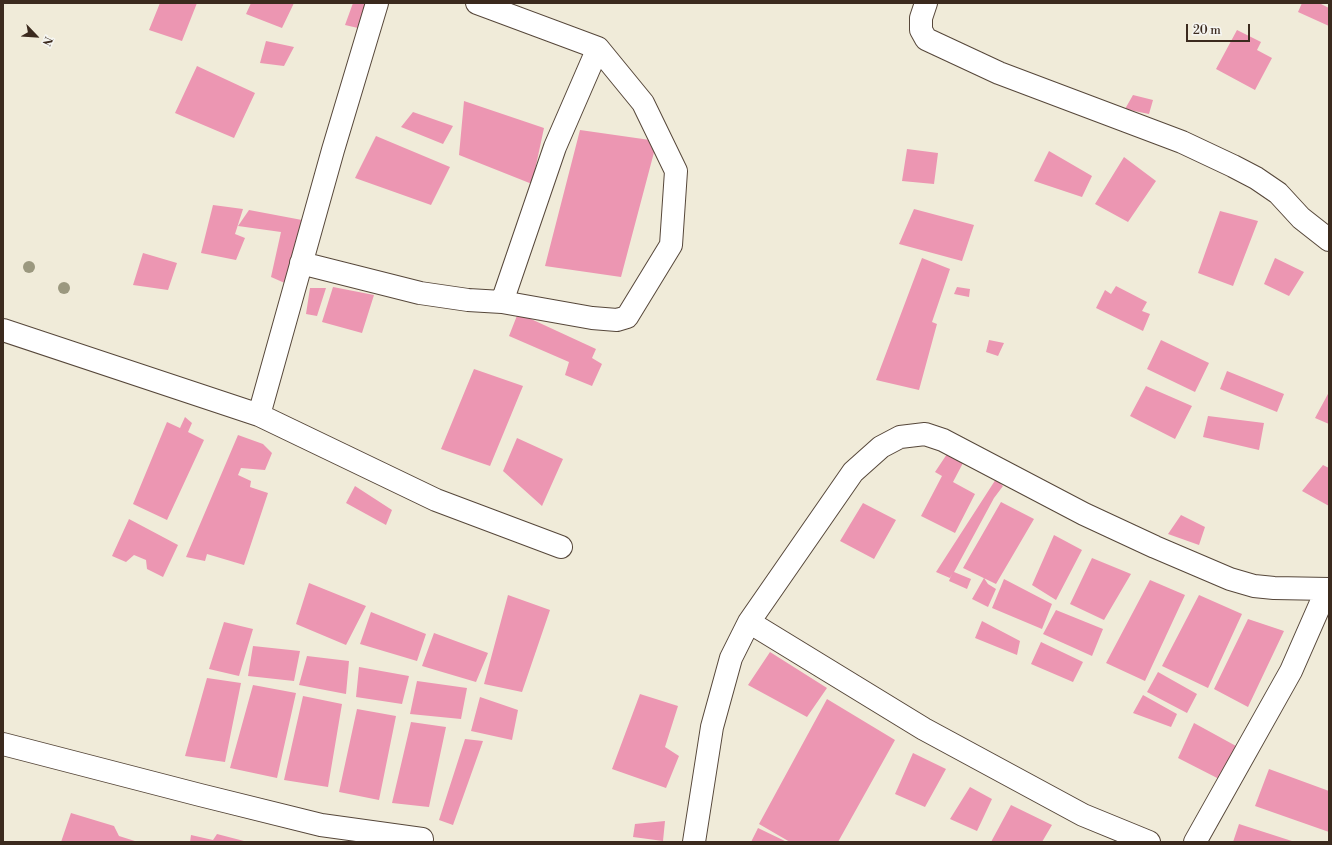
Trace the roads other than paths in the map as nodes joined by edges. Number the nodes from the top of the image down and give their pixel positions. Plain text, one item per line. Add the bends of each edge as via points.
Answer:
1 (378, 3) edge
2 (477, 3) edge
3 (926, 3) edge
4 (598, 48) junction
5 (1329, 240) edge
6 (301, 263) junction
7 (502, 302) junction
8 (3, 330) edge
9 (259, 415) junction
10 (562, 546) dead end
11 (1328, 589) edge
12 (749, 622) junction
13 (3, 744) edge
14 (422, 839) dead end
15 (694, 842) edge
16 (1148, 842) edge
17 (1195, 842) edge

1 - 6 street
2 - 4 street
3 - 5 street via 921,18 921,30 926,39 999,73 1182,142 1232,166 1256,178 1278,194
4 - 7 street via 555,147
4 - 7 street via 643,103 676,171 671,245 627,317 622,319 592,318
6 - 7 street via 420,293
6 - 9 street
8 - 9 street
9 - 10 street via 436,500
11 - 12 street via 1254,586 1230,579 1084,514 943,440 925,434 900,437 881,447 853,472
11 - 17 street via 1291,671
12 - 15 street via 731,658 712,727
12 - 16 street via 924,729 1083,815
13 - 14 street via 321,824

